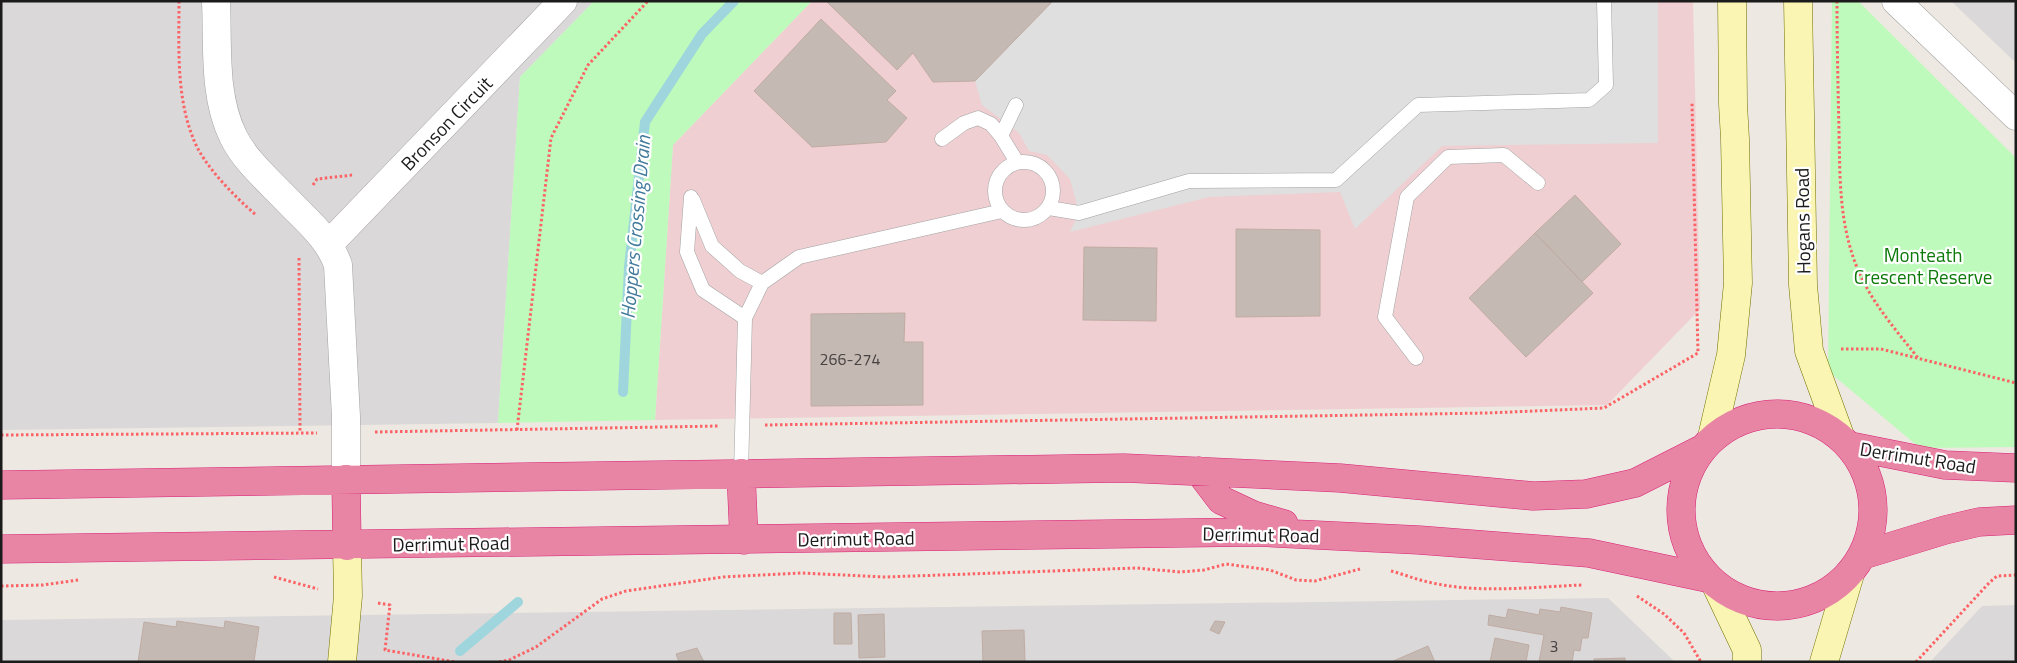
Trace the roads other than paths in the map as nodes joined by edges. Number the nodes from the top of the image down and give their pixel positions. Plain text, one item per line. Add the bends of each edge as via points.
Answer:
1 (216, 1) edge
2 (563, 1) edge
3 (1604, 1) edge
4 (1732, 1) edge
5 (1798, 1) edge
6 (1896, 1) edge
7 (1016, 105) dead end
8 (2016, 116) edge
9 (1001, 136) junction
10 (942, 138) dead end
11 (1017, 162) junction
12 (1538, 183) dead end
13 (1049, 208) junction
14 (1002, 211) junction
15 (329, 244) junction
16 (762, 283) junction
17 (745, 318) junction
18 (1416, 358) dead end
19 (1845, 441) junction
20 (1706, 444) junction
21 (2016, 468) edge
22 (1199, 471) junction
23 (741, 472) junction
24 (346, 479) junction
25 (1, 484) edge
26 (2016, 520) edge
27 (1321, 535) junction
28 (744, 540) junction
29 (347, 546) junction
30 (1, 549) edge
31 (1856, 564) junction
32 (1712, 582) junction
33 (342, 662) edge
34 (1747, 662) edge
35 (1824, 662) edge

1 - 15 street via 218,82 223,111 233,136 245,154
2 - 15 street, Bronson Circuit
3 - 13 lane via 1606,85 1589,100 1418,105 1336,180 1189,181 1079,214
4 - 20 street via 1738,283 1731,356
5 - 19 street, Hogans Road via 1803,285 1809,351
6 - 8 street
7 - 9 lane
9 - 10 lane via 991,124 978,118
9 - 11 lane
11 - 13 lane via 1040,166 1049,175 1053,186
11 - 14 lane via 998,176 994,188
12 - 18 lane via 1504,155 1448,157 1407,197 1385,317
13 - 14 lane via 1032,220 1022,221 1012,219
14 - 16 lane via 799,257
15 - 24 street via 338,265 340,282
16 - 17 lane
16 - 17 lane via 740,271 712,246 691,197 687,252 703,290
17 - 23 lane
19 - 20 highway via 1810,418 1776,412 1742,419
19 - 21 highway, Derrimut Road via 1945,465
19 - 31 highway via 1865,471 1873,499 1872,528
20 - 22 highway via 1635,483 1586,494 1533,496 1340,478
20 - 32 highway via 1684,481 1680,515 1688,549
22 - 23 highway via 1124,468
22 - 27 highway via 1221,500 1253,515
23 - 24 highway
23 - 28 highway
24 - 25 highway
24 - 29 highway
26 - 31 highway via 1979,522 1945,530
27 - 28 highway, Derrimut Road via 1256,532
27 - 32 highway, Derrimut Road via 1589,553
28 - 29 highway, Derrimut Road
29 - 30 highway, Derrimut Road
29 - 33 street via 348,596
31 - 32 highway via 1828,593 1801,604 1771,607 1743,601
31 - 35 street
32 - 34 street via 1747,650

